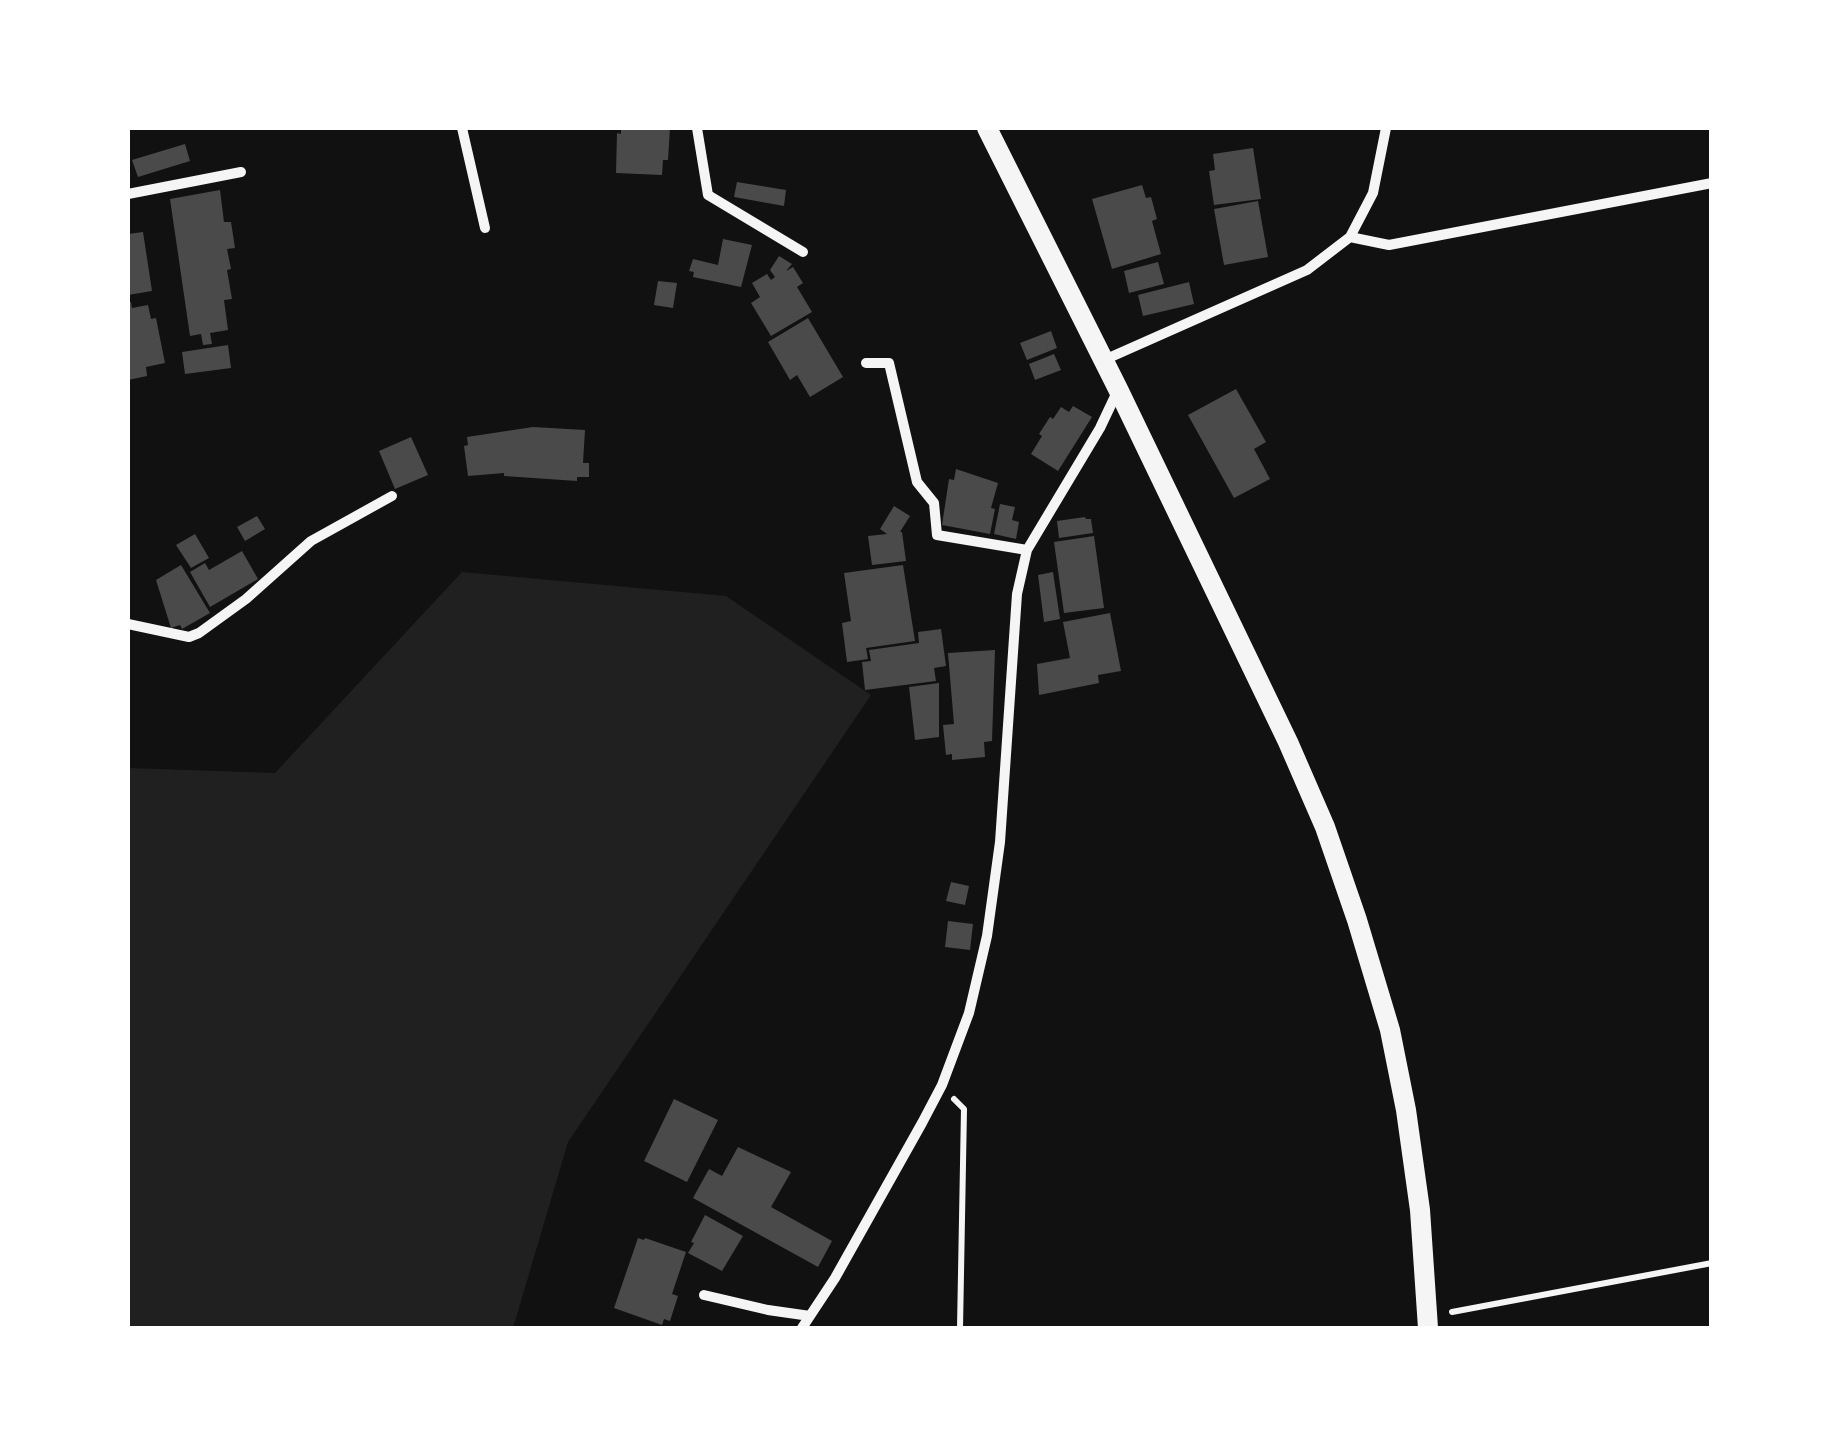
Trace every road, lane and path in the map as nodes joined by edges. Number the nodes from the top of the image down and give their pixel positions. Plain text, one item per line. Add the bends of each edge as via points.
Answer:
1 (462, 128) edge
2 (697, 128) edge
3 (986, 128) edge
4 (1386, 128) edge
5 (241, 172) dead end
6 (1712, 183) edge
7 (128, 194) edge
8 (484, 228) dead end
9 (1350, 237) junction
10 (803, 252) dead end
11 (1104, 360) junction
12 (866, 363) dead end
13 (1118, 389) junction
14 (392, 496) dead end
15 (1026, 550) junction
16 (128, 624) edge
17 (942, 1085) junction
18 (1712, 1262) edge
19 (704, 1295) dead end
20 (810, 1316) junction
21 (1428, 1322) edge
22 (802, 1328) edge
23 (960, 1328) edge

1 - 8 street
2 - 10 street via 708,195
3 - 11 main road
4 - 9 street via 1374,193
5 - 7 street
6 - 9 street via 1389,245
9 - 11 street via 1307,270
11 - 13 main road
12 - 15 street via 889,363 917,482 934,503 937,535
13 - 15 street
13 - 21 main road via 1288,742 1357,920 1406,1110
14 - 16 street via 311,541 199,633
15 - 17 street via 987,936 969,1013
17 - 20 street
17 - 23 path via 964,1109
18 - 21 path
19 - 20 street
20 - 22 street

